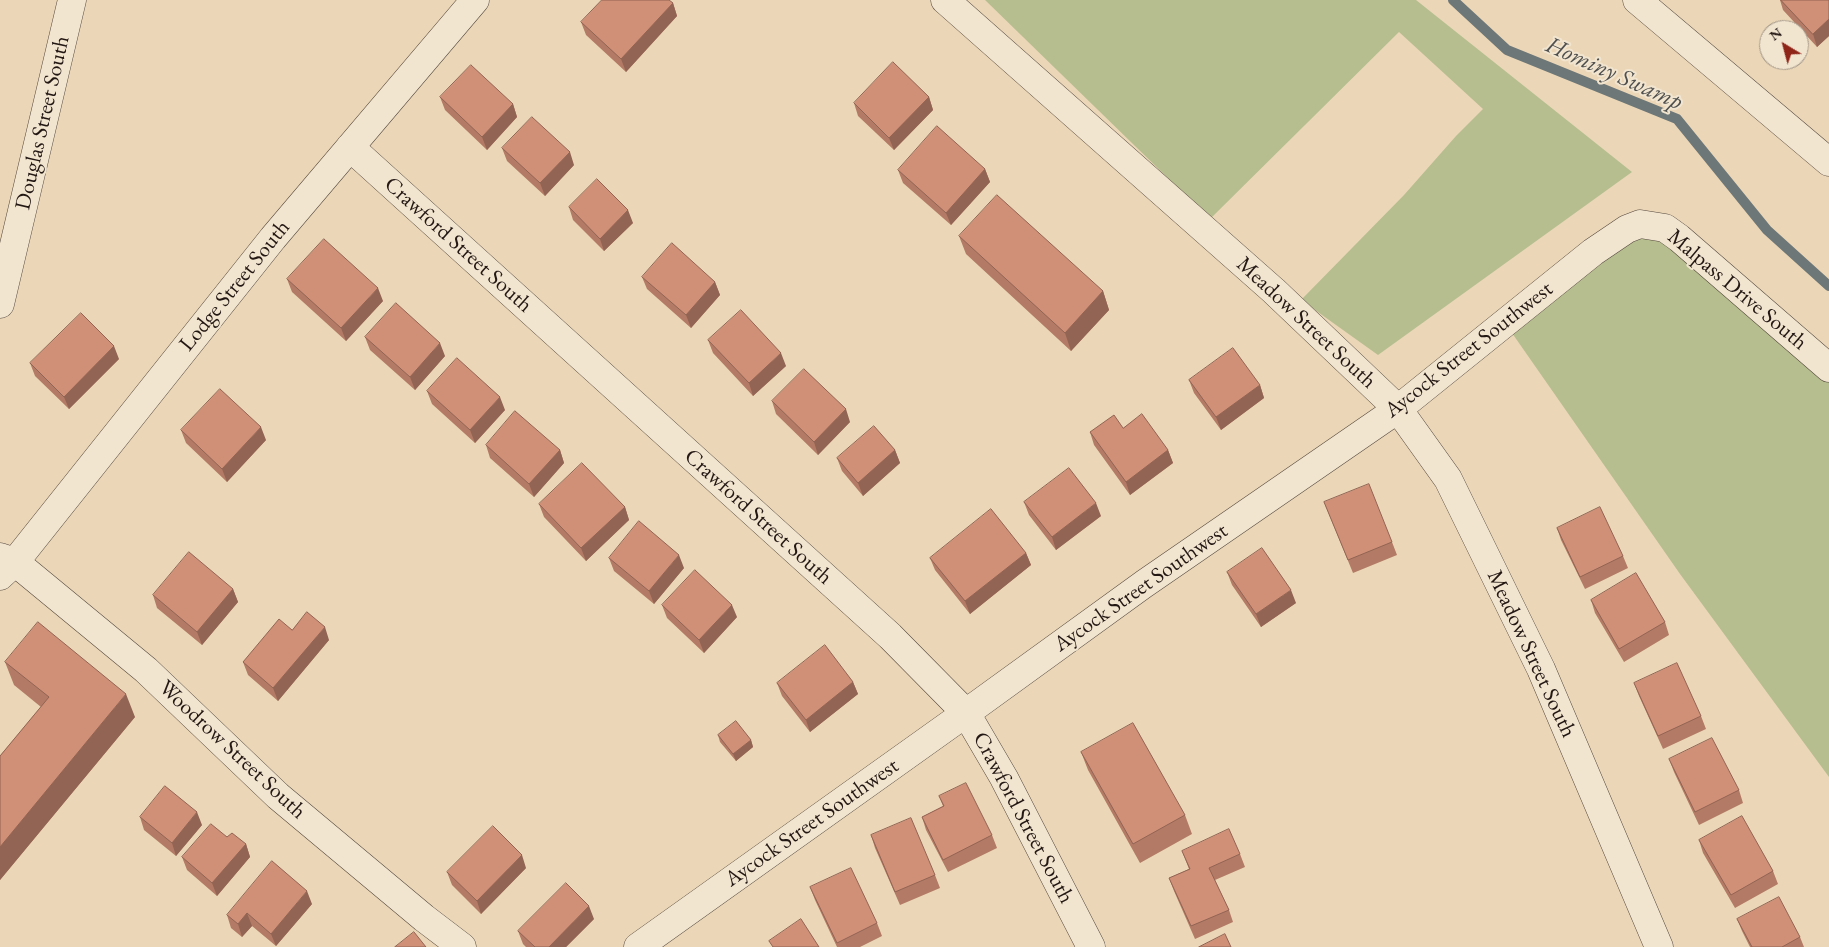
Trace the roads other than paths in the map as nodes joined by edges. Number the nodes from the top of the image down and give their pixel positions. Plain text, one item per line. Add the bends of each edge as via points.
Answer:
1 (72, 0) edge
2 (475, 0) edge
3 (945, 0) edge
4 (1637, 0) edge
5 (350, 147) junction
6 (1826, 154) edge
7 (1640, 224) joint
8 (0, 304) edge
9 (1829, 368) edge
10 (1398, 409) junction
11 (5, 565) edge
12 (966, 713) junction
13 (462, 947) edge
14 (638, 947) edge
15 (1091, 947) edge
16 (1659, 947) edge

1 - 8 street, Douglas Street South
2 - 5 street, Lodge Street South
3 - 10 street, Meadow Street South via 1274,291
4 - 6 street
5 - 11 street, Lodge Street South
5 - 12 street, Crawford Street South via 890,636
7 - 9 street, Malpass Drive South via 1665,228 1679,238
7 - 10 street, Aycock Street Southwest via 1593,252
10 - 12 street, Aycock Street Southwest via 1144,584
10 - 16 street, Meadow Street South via 1448,479 1541,670
11 - 13 street, Woodrow Street South via 146,670 278,796
12 - 14 street, Aycock Street Southwest
12 - 15 street, Crawford Street South via 1004,778

